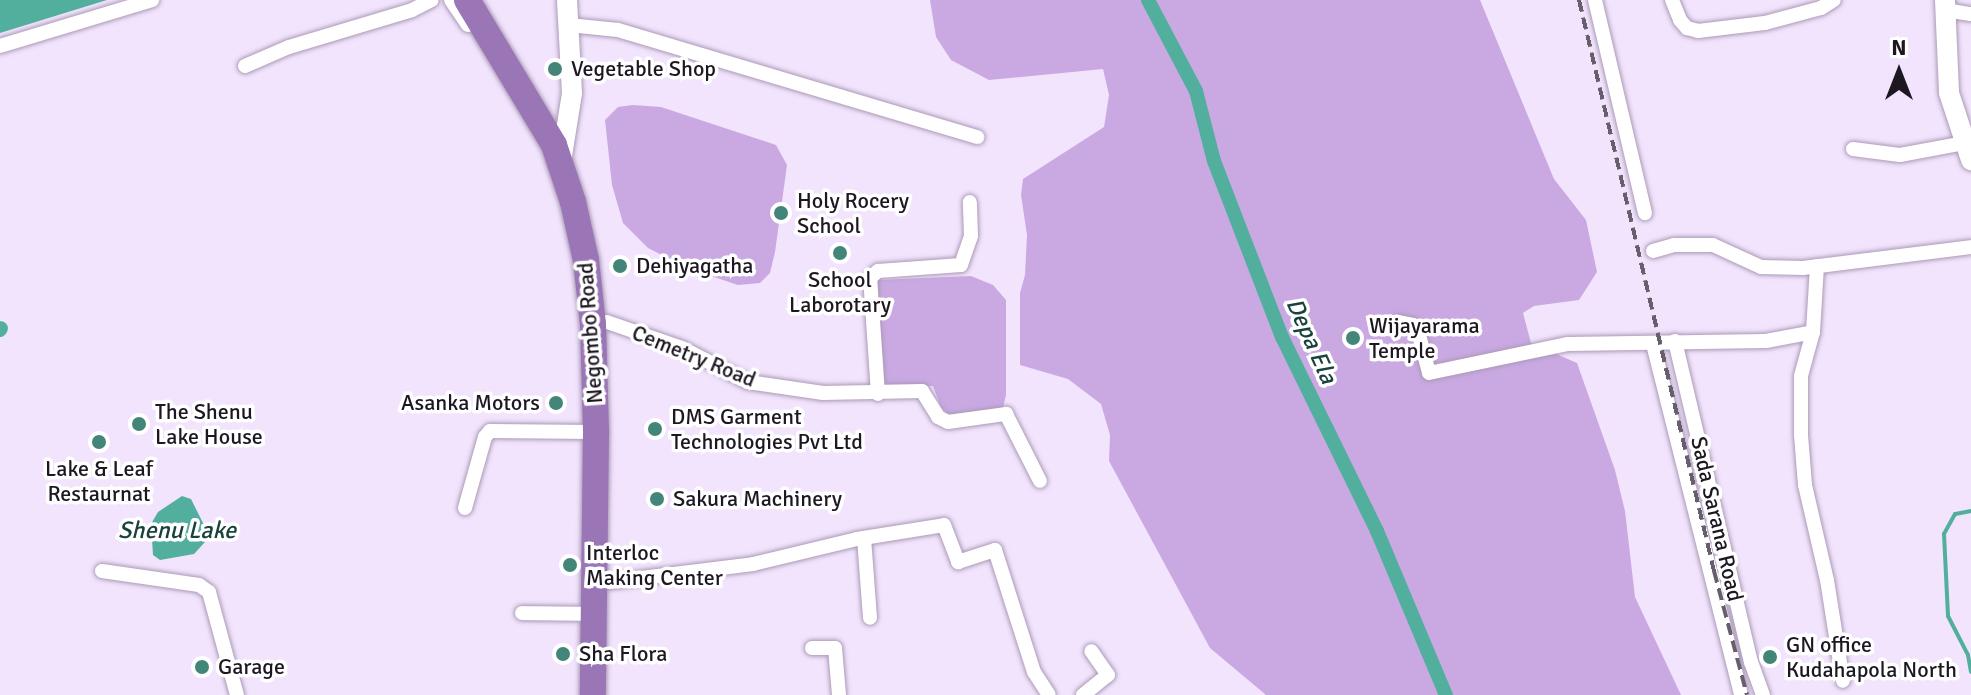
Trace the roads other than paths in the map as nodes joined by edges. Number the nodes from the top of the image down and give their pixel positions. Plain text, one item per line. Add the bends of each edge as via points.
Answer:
1 (152, 0) edge
2 (432, 0) edge
3 (451, 0) edge
4 (467, 0) edge
5 (483, 0) edge
6 (567, 0) edge
7 (1595, 0) edge
8 (1672, 0) edge
9 (1834, 0) edge
10 (1945, 5) edge
11 (1971, 14) edge
12 (569, 25) junction
13 (0, 46) edge
14 (245, 66) dead end
15 (512, 71) junction
16 (977, 137) dead end
17 (1853, 149) dead end
18 (564, 151) junction
19 (1968, 151) edge
20 (970, 202) dead end
21 (1645, 213) dead end
22 (1971, 247) edge
23 (1653, 251) dead end
24 (1817, 266) junction
25 (607, 322) junction
26 (1399, 322) dead end
27 (1813, 332) junction
28 (1675, 341) junction
29 (1653, 344) junction
30 (878, 394) junction
31 (596, 432) junction
32 (1040, 481) dead end
33 (465, 508) dead end
34 (864, 538) junction
35 (102, 571) dead end
36 (609, 582) junction
37 (522, 613) dead end
38 (593, 614) junction
39 (870, 618) dead end
40 (812, 648) dead end
41 (1091, 651) dead end
42 (1843, 681) dead end
43 (237, 695) edge
44 (593, 695) edge
45 (607, 695) edge
46 (839, 695) edge
47 (1049, 695) edge
48 (1083, 695) edge
49 (1741, 695) edge
50 (1763, 695) edge

1 - 13 street
2 - 14 street
3 - 15 street via 481,44
4 - 15 highway, Negombo Road
5 - 18 highway, Negombo Road via 524,60
6 - 12 street
7 - 21 street
8 - 9 street via 1680,20 1698,31 1765,23
10 - 11 street
10 - 19 street via 1949,93
12 - 16 street via 618,30
12 - 18 street via 572,93
15 - 18 highway, Negombo Road
17 - 19 street via 1900,155
18 - 25 highway, Negombo Road via 597,239
18 - 31 highway, Negombo Road via 590,284
20 - 30 street via 971,236 961,265 878,271 870,278
22 - 24 street
23 - 24 street via 1713,245 1761,267
24 - 27 street
25 - 30 street, Cemetry Road via 682,348 748,382
25 - 36 highway, Negombo Road
26 - 29 street via 1418,331 1429,373 1568,344
27 - 28 street via 1766,341
27 - 42 street via 1801,376 1804,472
28 - 29 street
28 - 50 street, Sada Sarana Road
29 - 49 street
30 - 32 street, Cemetry Road via 922,391 938,417 948,422 1006,414
31 - 33 street via 490,431
31 - 38 highway, Negombo Road
34 - 36 street via 753,564
34 - 39 street
34 - 47 street via 944,525 958,562 995,550 1034,672
35 - 43 street via 199,585 209,592
36 - 45 highway, Negombo Road
37 - 38 street
38 - 44 highway, Negombo Road
40 - 46 street via 835,648
41 - 48 street via 1108,675

